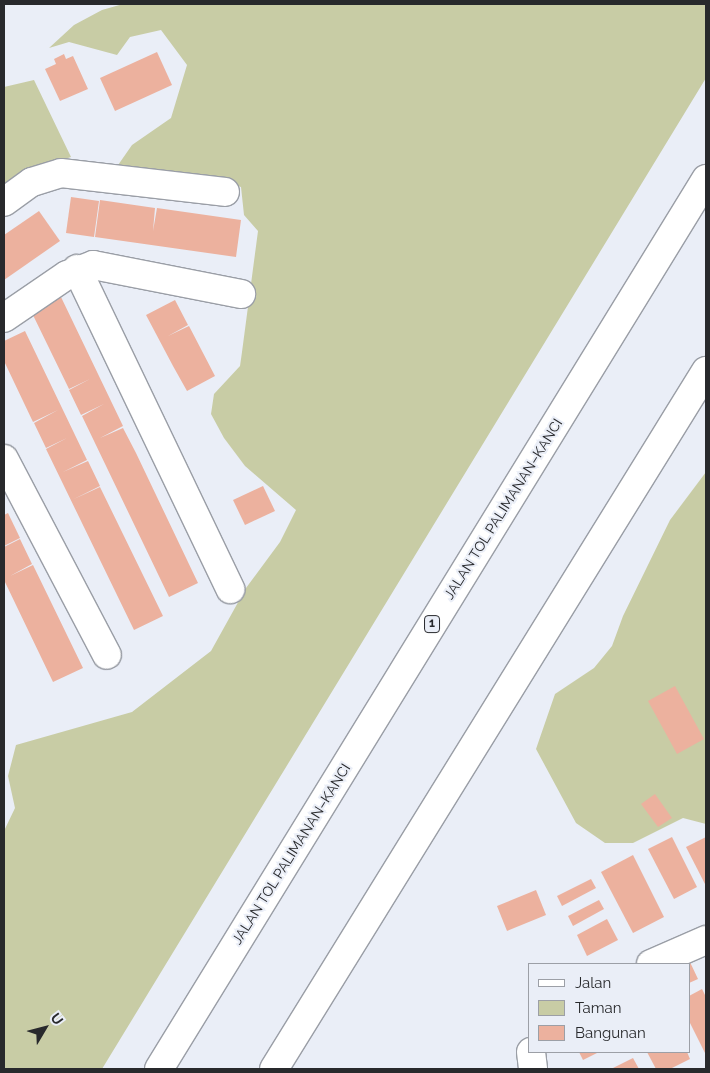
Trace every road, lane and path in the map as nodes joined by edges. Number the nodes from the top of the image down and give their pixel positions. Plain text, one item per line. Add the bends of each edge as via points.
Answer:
1 (703, 191) edge
2 (225, 192) dead end
3 (4, 202) edge
4 (77, 269) junction
5 (241, 294) dead end
6 (4, 318) edge
7 (706, 371) edge
8 (4, 459) edge
9 (230, 589) dead end
10 (107, 655) dead end
11 (706, 940) edge
12 (653, 963) edge
13 (530, 1053) edge
14 (158, 1069) edge
15 (274, 1069) edge
16 (534, 1069) edge

1 - 14 main road, JALAN TOL PALIMANAN–KANCI / 1
2 - 3 main road via 61,173 32,182
4 - 5 main road via 93,265 113,267
4 - 6 main road
4 - 9 main road
7 - 15 main road
8 - 10 main road
11 - 12 main road
13 - 16 main road

